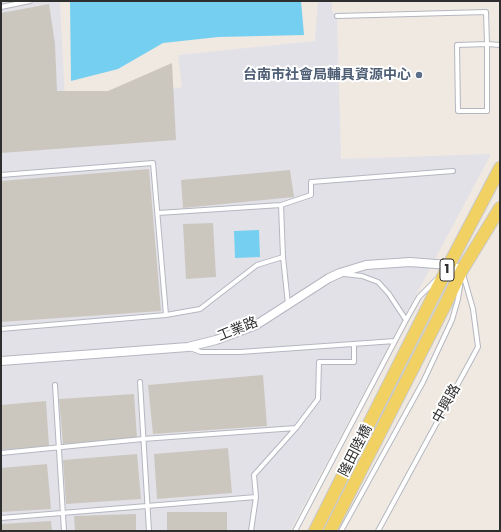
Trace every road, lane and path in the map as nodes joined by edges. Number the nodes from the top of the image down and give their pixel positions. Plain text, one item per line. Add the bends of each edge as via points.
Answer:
1 (30, 1) edge
2 (1, 6) edge
3 (337, 16) dead end
4 (487, 44) junction
5 (500, 45) edge
6 (500, 168) edge
7 (452, 171) dead end
8 (1, 175) edge
9 (281, 205) junction
10 (500, 208) edge
11 (158, 213) junction
12 (283, 257) junction
13 (449, 265) junction
14 (462, 270) junction
15 (340, 273) junction
16 (288, 305) junction
17 (166, 314) junction
18 (406, 320) junction
19 (1, 329) edge
20 (395, 341) junction
21 (354, 344) junction
22 (188, 347) junction
23 (1, 361) edge
24 (140, 382) dead end
25 (55, 385) dead end
26 (296, 428) junction
27 (143, 438) junction
28 (59, 447) junction
29 (1, 453) edge
30 (256, 497) junction
31 (147, 506) junction
32 (62, 513) junction
33 (1, 518) edge
34 (64, 531) edge
35 (148, 531) edge
36 (251, 531) edge
37 (295, 531) edge
38 (315, 531) edge
39 (330, 531) edge
40 (341, 531) edge
41 (378, 531) edge

1 - 2 lane
3 - 4 lane via 486,12
4 - 4 lane via 487,111 458,111 457,45
4 - 5 lane
6 - 13 main road, 1
7 - 9 lane via 310,182 311,195
8 - 11 lane via 153,163
9 - 11 lane
9 - 12 lane
10 - 14 main road, 1
11 - 17 lane
12 - 16 lane
12 - 17 lane via 257,265 200,309
13 - 14 street, 工業路
13 - 15 street, 工業路 via 410,262 366,265
13 - 18 lane via 419,297
13 - 38 main road, 隆田陸橋 / 1
14 - 39 main road, 隆田陸橋 / 1
14 - 40 lane via 452,320 426,375
14 - 41 lane, 中興路 via 478,347
15 - 16 street, 工業路
15 - 18 lane via 362,276 378,282
16 - 22 street, 工業路 via 256,325
17 - 19 lane
18 - 20 lane
20 - 21 lane
20 - 37 lane
21 - 22 lane via 240,352 200,352
21 - 26 lane via 354,362 319,362 318,399
22 - 23 street, 工業路
24 - 27 lane
25 - 28 lane
26 - 27 lane
26 - 30 lane via 254,475
27 - 28 lane
27 - 31 lane
28 - 29 lane
28 - 32 lane
30 - 31 lane
30 - 36 lane
31 - 32 lane
31 - 35 lane
32 - 33 lane
32 - 34 lane

